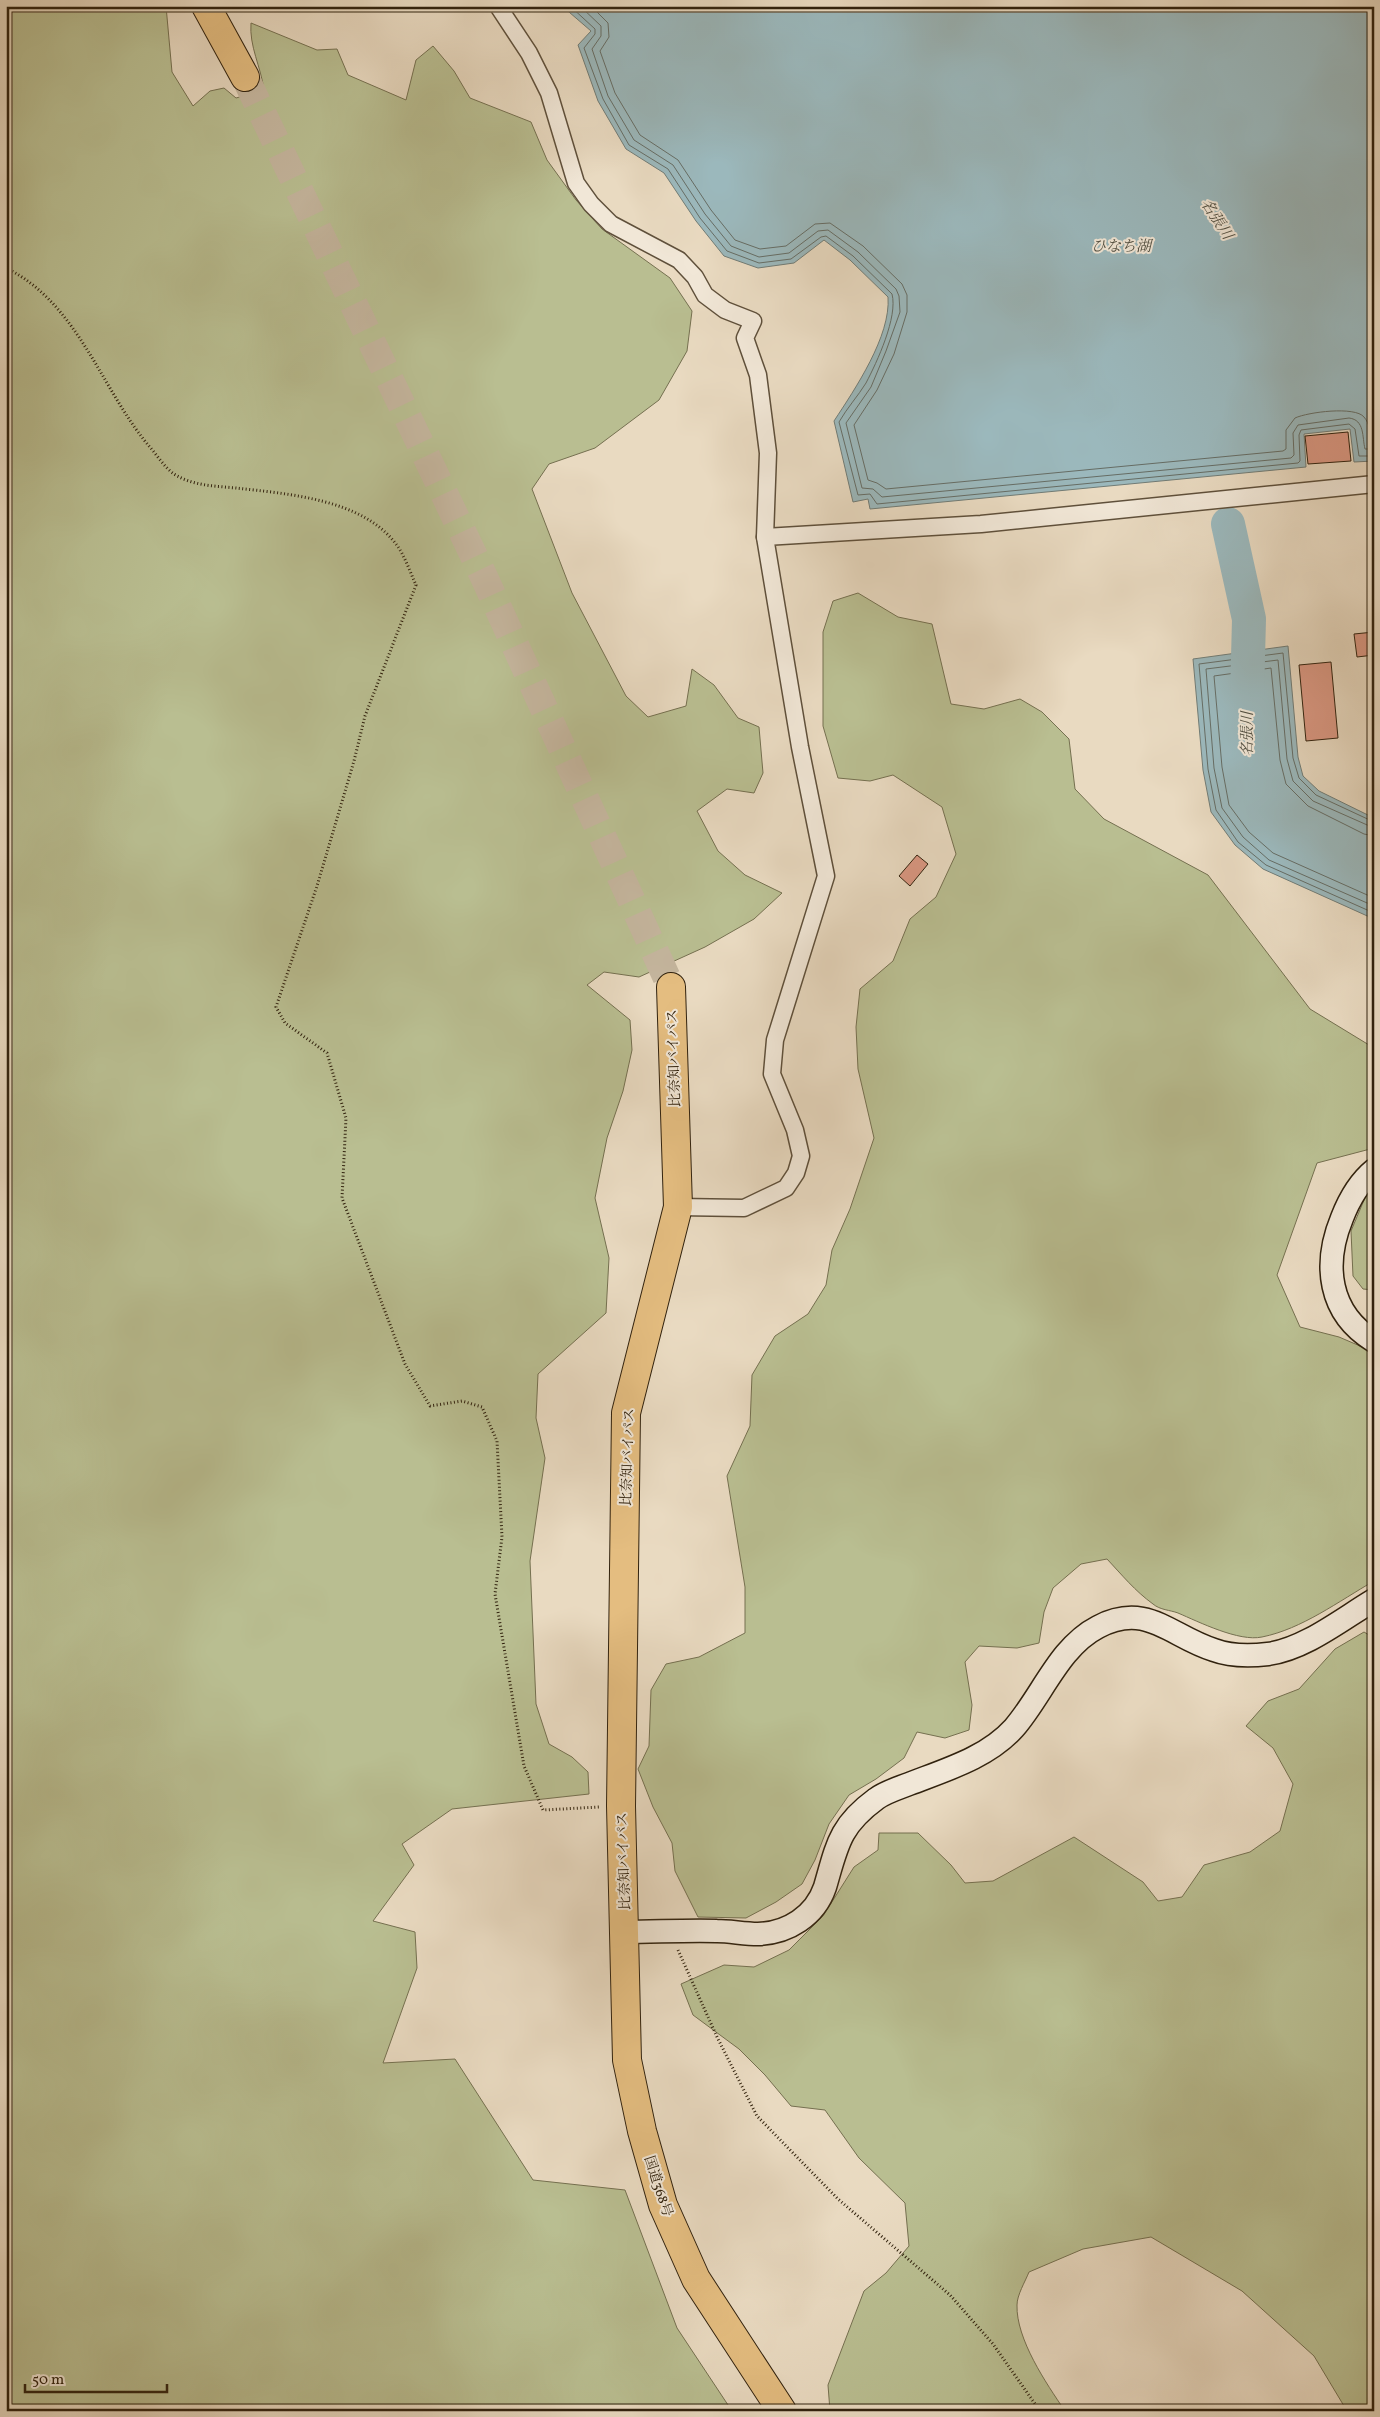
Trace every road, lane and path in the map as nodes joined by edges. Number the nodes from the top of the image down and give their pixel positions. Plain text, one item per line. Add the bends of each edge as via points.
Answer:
1 (206, 6) edge
2 (498, 6) edge
3 (245, 77) tunnel mouth
4 (6, 268) edge
5 (1374, 484) edge
6 (766, 537) junction
7 (671, 988) tunnel mouth
8 (1374, 1170) edge
9 (678, 1206) junction
10 (1374, 1341) edge
11 (1374, 1600) edge
12 (621, 1806) junction
13 (625, 1932) junction
14 (670, 1932) junction
15 (782, 2411) edge
16 (1040, 2411) edge

1 - 3 highway
2 - 6 street via 529,53 549,93 576,183 591,204 611,224 679,260 695,277 704,294 725,310 753,321 745,338 758,375 768,453
4 - 12 path via 20,275 52,303 82,342 138,433 173,474 193,484 292,494 364,515 397,545 416,585 365,716 320,877 276,1007 285,1023 327,1054 346,1118 342,1198 404,1364 430,1406 462,1401 482,1407 497,1441 502,1537 494,1594 524,1766 542,1810
5 - 6 street via 981,524
6 - 9 street via 800,747 826,876 774,1048 772,1074 795,1130 801,1156 786,1188 744,1208
7 - 9 highway, 比奈知バイパス
8 - 10 street via 1363,1179 1347,1206 1330,1256 1332,1278 1347,1319
9 - 12 highway, 比奈知バイパス via 626,1413
11 - 14 street via 1298,1647 1269,1654 1241,1655 1215,1651 1190,1641 1155,1620 1118,1619 1099,1626 1072,1649 1013,1729 974,1758 878,1797 855,1816 839,1836 823,1891 807,1916 790,1928 759,1934
12 - 13 highway, 比奈知バイパス
13 - 14 street
13 - 15 highway, 国道368号 via 627,2060 642,2131 663,2205 696,2279
14 - 16 path via 717,2038 758,2116 838,2198 950,2295 993,2344

